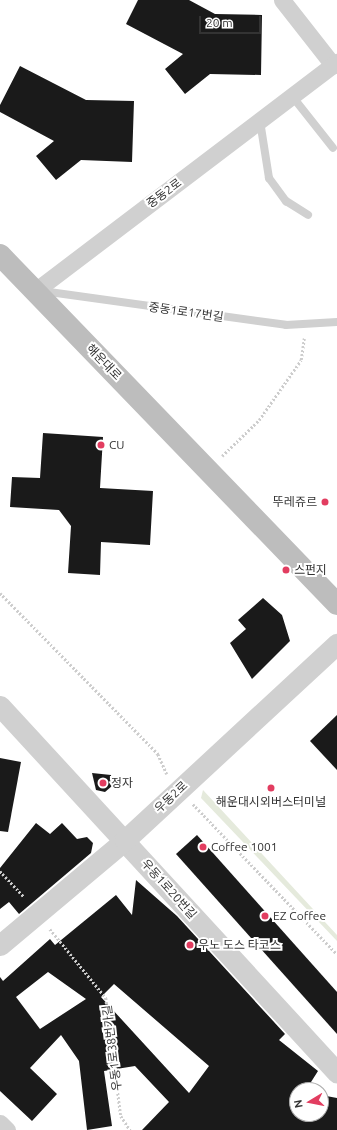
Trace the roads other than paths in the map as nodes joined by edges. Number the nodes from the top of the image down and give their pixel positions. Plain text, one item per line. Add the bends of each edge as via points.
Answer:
1 (282, 0) edge
2 (336, 64) edge
3 (292, 96) junction
4 (260, 121) junction
5 (333, 148) dead end
6 (308, 215) dead end
7 (0, 255) edge
8 (36, 291) junction
9 (337, 322) edge
10 (337, 604) edge
11 (337, 644) edge
12 (0, 706) edge
13 (125, 840) junction
14 (0, 946) edge
15 (337, 1073) edge
16 (0, 1123) edge
17 (7, 1130) edge

1 - 2 street
2 - 3 street, 중동2로
3 - 4 street, 중동2로
3 - 5 lane
4 - 6 lane via 269,178 286,201
4 - 8 street, 중동2로
7 - 8 main road, 해운대로
8 - 9 lane, 중동1로17번길 via 256,322 286,325
8 - 10 main road, 해운대로
11 - 13 street, 우동2로
12 - 13 street, 우동1로20번길
13 - 14 street, 우동2로
13 - 15 street, 우동1로20번길
16 - 17 street

